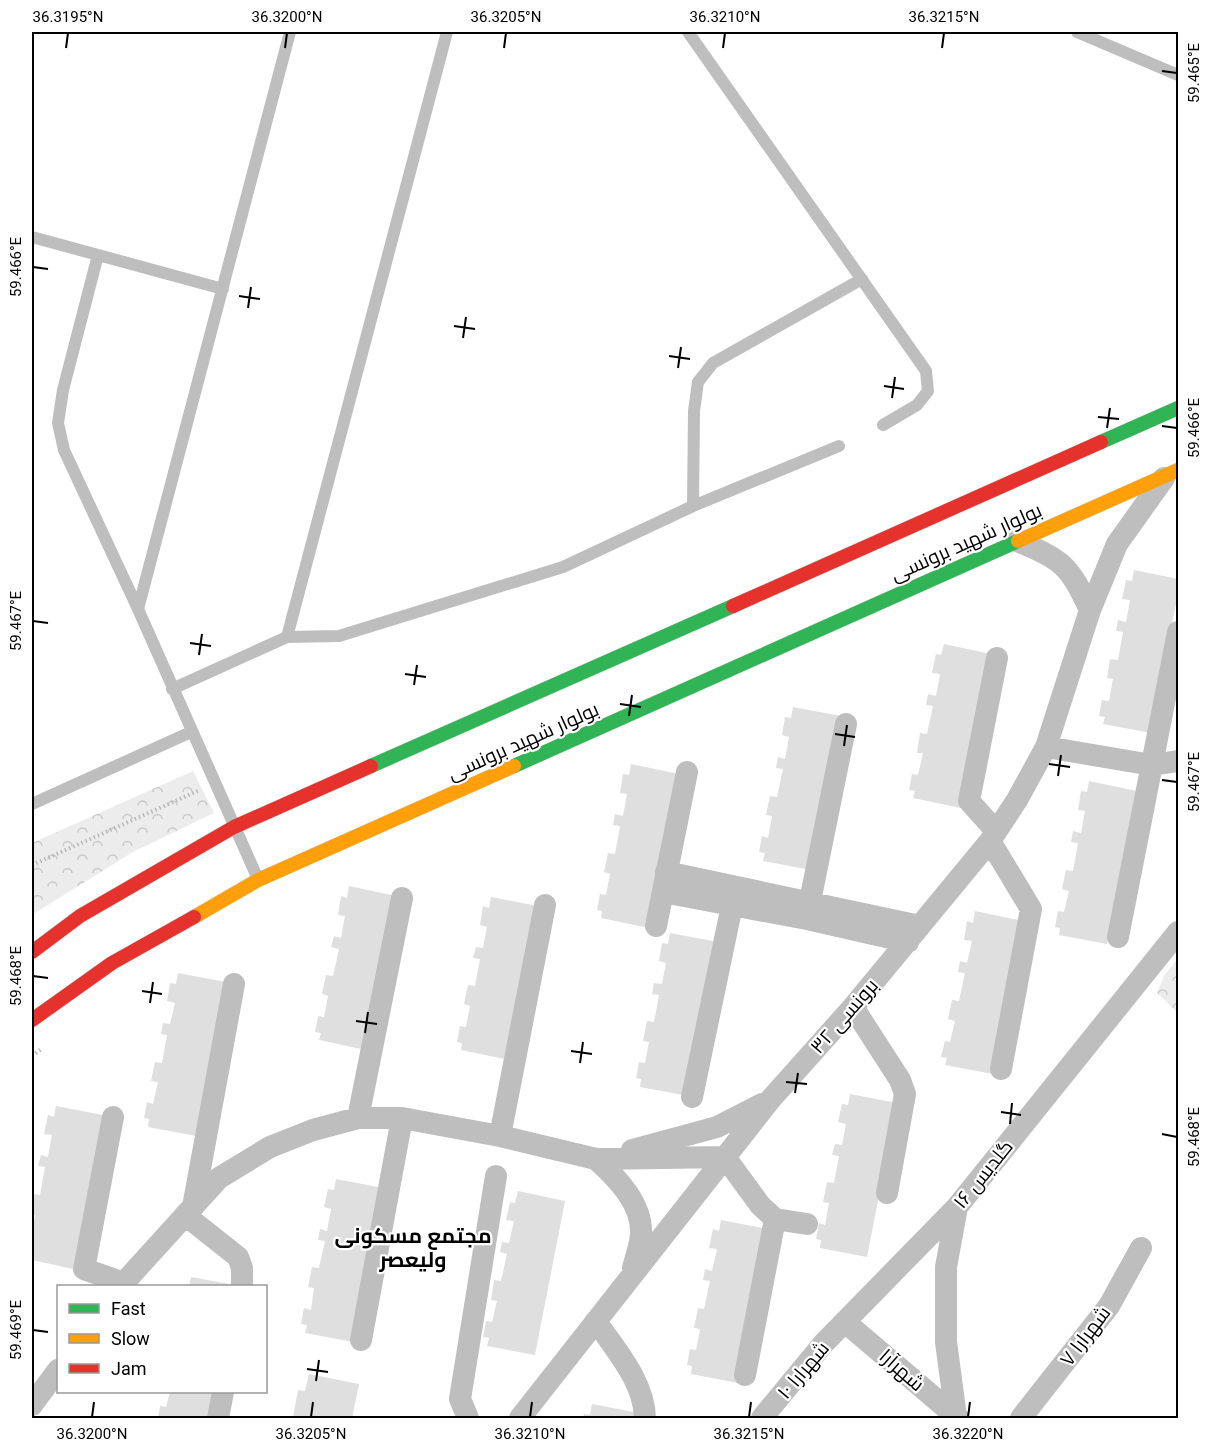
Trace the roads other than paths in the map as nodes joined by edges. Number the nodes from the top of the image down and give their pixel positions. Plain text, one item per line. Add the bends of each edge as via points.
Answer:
1 (290, 32) edge
2 (447, 32) edge
3 (688, 32) edge
4 (1077, 32) edge
5 (1179, 75) edge
6 (32, 237) edge
7 (98, 255) junction
8 (862, 279) junction
9 (223, 289) junction
10 (1179, 408) edge
11 (883, 424) dead end
12 (839, 446) dead end
13 (1172, 474) edge
14 (693, 506) junction
15 (1017, 541) junction
16 (138, 609) junction
17 (1090, 610) junction
18 (1179, 632) edge
19 (287, 637) junction
20 (998, 658) dead end
21 (172, 689) junction
22 (846, 724) dead end
23 (191, 732) junction
24 (1046, 747) junction
25 (1179, 761) edge
26 (1152, 765) junction
27 (687, 772) dead end
28 (32, 804) edge
29 (234, 827) junction
30 (993, 836) junction
31 (258, 880) junction
32 (665, 882) junction
33 (402, 897) dead end
34 (734, 897) junction
35 (545, 904) dead end
36 (808, 911) junction
37 (656, 926) dead end
38 (1179, 932) edge
39 (914, 934) junction
40 (1118, 937) dead end
41 (32, 952) edge
42 (234, 984) dead end
43 (853, 1007) junction
44 (32, 1020) edge
45 (1001, 1069) dead end
46 (692, 1097) dead end
47 (770, 1100) junction
48 (112, 1117) dead end
49 (358, 1118) junction
50 (402, 1118) junction
51 (501, 1136) junction
52 (724, 1157) junction
53 (596, 1159) junction
54 (496, 1176) dead end
55 (887, 1193) dead end
56 (957, 1207) junction
57 (189, 1211) junction
58 (775, 1219) junction
59 (807, 1224) dead end
60 (1141, 1248) dead end
61 (632, 1275) junction
62 (123, 1285) edge
63 (242, 1285) edge
64 (596, 1321) junction
65 (845, 1322) junction
66 (361, 1340) dead end
67 (57, 1371) edge
68 (745, 1375) dead end
69 (223, 1393) edge
70 (35, 1396) edge
71 (957, 1418) edge
72 (218, 1419) edge
73 (468, 1419) edge
74 (520, 1419) edge
75 (645, 1419) edge
76 (762, 1419) edge
77 (1021, 1419) edge

1 - 9 lane
2 - 19 lane
3 - 8 lane
4 - 5 lane
6 - 7 lane
7 - 9 lane
7 - 16 lane via 58,423 64,450
8 - 11 lane via 927,371 928,391 917,405
8 - 14 lane via 712,363 698,382 694,411
9 - 16 lane
10 - 29 main road, بولوار شهید برونسی
12 - 14 lane
13 - 15 main road, بولوار شهید برونسی
13 - 17 street, برونسی ۳۲ via 1117,544
14 - 19 lane via 563,567 339,636
15 - 17 street via 1055,556 1075,576
15 - 31 main road, بولوار شهید برونسی
16 - 21 lane
17 - 24 street, برونسی ۳۲
18 - 26 street
19 - 21 lane
20 - 30 street via 969,801
21 - 23 lane
22 - 36 street
23 - 28 lane
23 - 29 lane
24 - 26 street
24 - 30 street, برونسی ۳۲
25 - 26 street
26 - 40 street
27 - 32 street
29 - 31 lane
29 - 41 main road, بولوار شهید برونسی via 80,916
30 - 39 street, برونسی ۳۲
30 - 45 street via 1031,909
31 - 44 main road, بولوار شهید برونسی via 112,963
32 - 34 street
32 - 37 street
33 - 49 street
34 - 36 street
34 - 46 street
35 - 51 street
36 - 39 street
38 - 56 street, گلدیس ۱۶
39 - 43 street, برونسی ۳۲
42 - 57 street
43 - 47 street, برونسی ۳۲
43 - 55 street via 905,1094
47 - 52 street, برونسی ۳۲
47 - 53 street via 717,1127
48 - 62 street via 84,1269
49 - 50 street
49 - 57 street via 270,1147 219,1178
50 - 51 street
50 - 66 street
51 - 53 street
52 - 53 street
52 - 58 street
52 - 61 street, برونسی ۳۲
53 - 61 street via 618,1179 634,1205 641,1233
54 - 73 street via 460,1400
56 - 65 street, گلدیس ۱۶
56 - 71 street via 946,1267 946,1341
57 - 62 street
57 - 63 street via 238,1257
58 - 59 street
58 - 68 street
60 - 77 street, شهرارا ۷ via 1109,1306
61 - 64 street, برونسی ۳۲
64 - 74 street, برونسی ۳۲
64 - 75 street via 635,1378 644,1399
65 - 71 street, شهرآرا
65 - 76 street, شهرارا ۱۰
67 - 70 street
69 - 72 street

